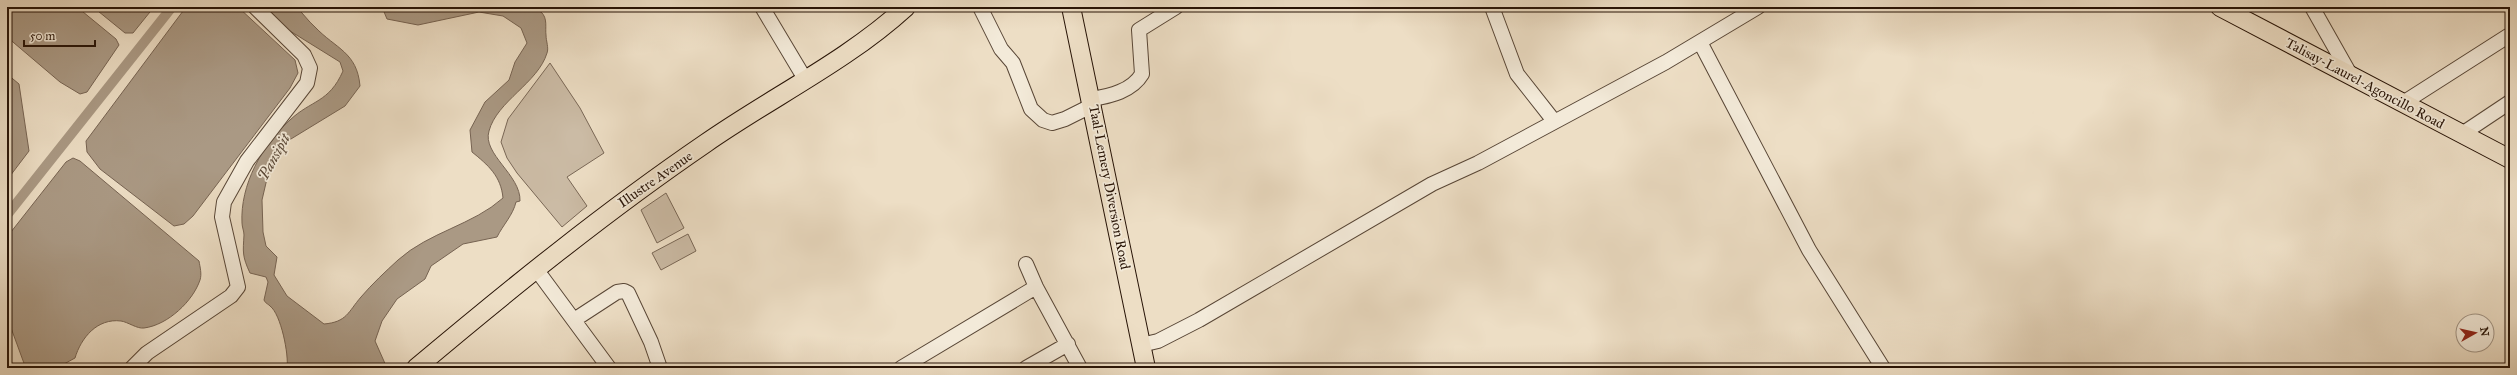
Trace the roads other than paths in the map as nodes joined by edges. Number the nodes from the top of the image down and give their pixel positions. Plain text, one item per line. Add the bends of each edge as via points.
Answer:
1 (255, 7) edge
2 (762, 7) edge
3 (906, 7) edge
4 (980, 7) edge
5 (1071, 7) edge
6 (1176, 7) edge
7 (1492, 7) edge
8 (1758, 7) edge
9 (2220, 7) edge
10 (2312, 7) edge
11 (2508, 36) dead end
12 (1700, 42) junction
13 (2351, 76) junction
14 (805, 79) junction
15 (1093, 102) junction
16 (2510, 102) edge
17 (2403, 103) junction
18 (1554, 121) junction
19 (2462, 134) junction
20 (2510, 159) edge
21 (1026, 264) dead end
22 (536, 269) junction
23 (1036, 287) junction
24 (574, 320) junction
25 (1068, 344) junction
26 (1141, 345) junction
27 (132, 368) edge
28 (416, 368) edge
29 (610, 368) edge
30 (660, 368) edge
31 (901, 368) edge
32 (1026, 368) edge
33 (1080, 368) edge
34 (1146, 368) edge
35 (1884, 368) edge

1 - 27 street via 304,55 310,68 307,83 247,161 224,202 222,217 238,287 231,296 147,353
2 - 14 street
3 - 14 main road, Illustre Avenue via 853,48
4 - 15 street via 1001,49 1013,63 1031,109 1043,120 1052,123 1065,119
5 - 15 main road, Taal-Lemery Diversion Road
6 - 15 street via 1139,30 1142,74 1139,79 1112,95
7 - 18 street via 1517,74
8 - 12 street
9 - 13 main road, Talisay-Laurel-Agoncillo Road
10 - 13 street
11 - 17 street
12 - 18 street
12 - 35 street via 1809,250
13 - 17 main road, Talisay-Laurel-Agoncillo Road
14 - 22 main road, Illustre Avenue via 731,125 626,199
15 - 26 main road, Taal-Lemery Diversion Road
16 - 19 street
17 - 19 main road, Talisay-Laurel-Agoncillo Road
18 - 26 street via 1478,163 1432,184 1199,320 1158,341
19 - 20 main road, Talisay-Laurel-Agoncillo Road
21 - 23 street
22 - 24 street
22 - 28 main road, Illustre Avenue
23 - 25 street
23 - 31 street
24 - 29 street
24 - 30 street via 617,292 628,293
25 - 32 street
25 - 33 street
26 - 34 main road, Taal-Lemery Diversion Road

